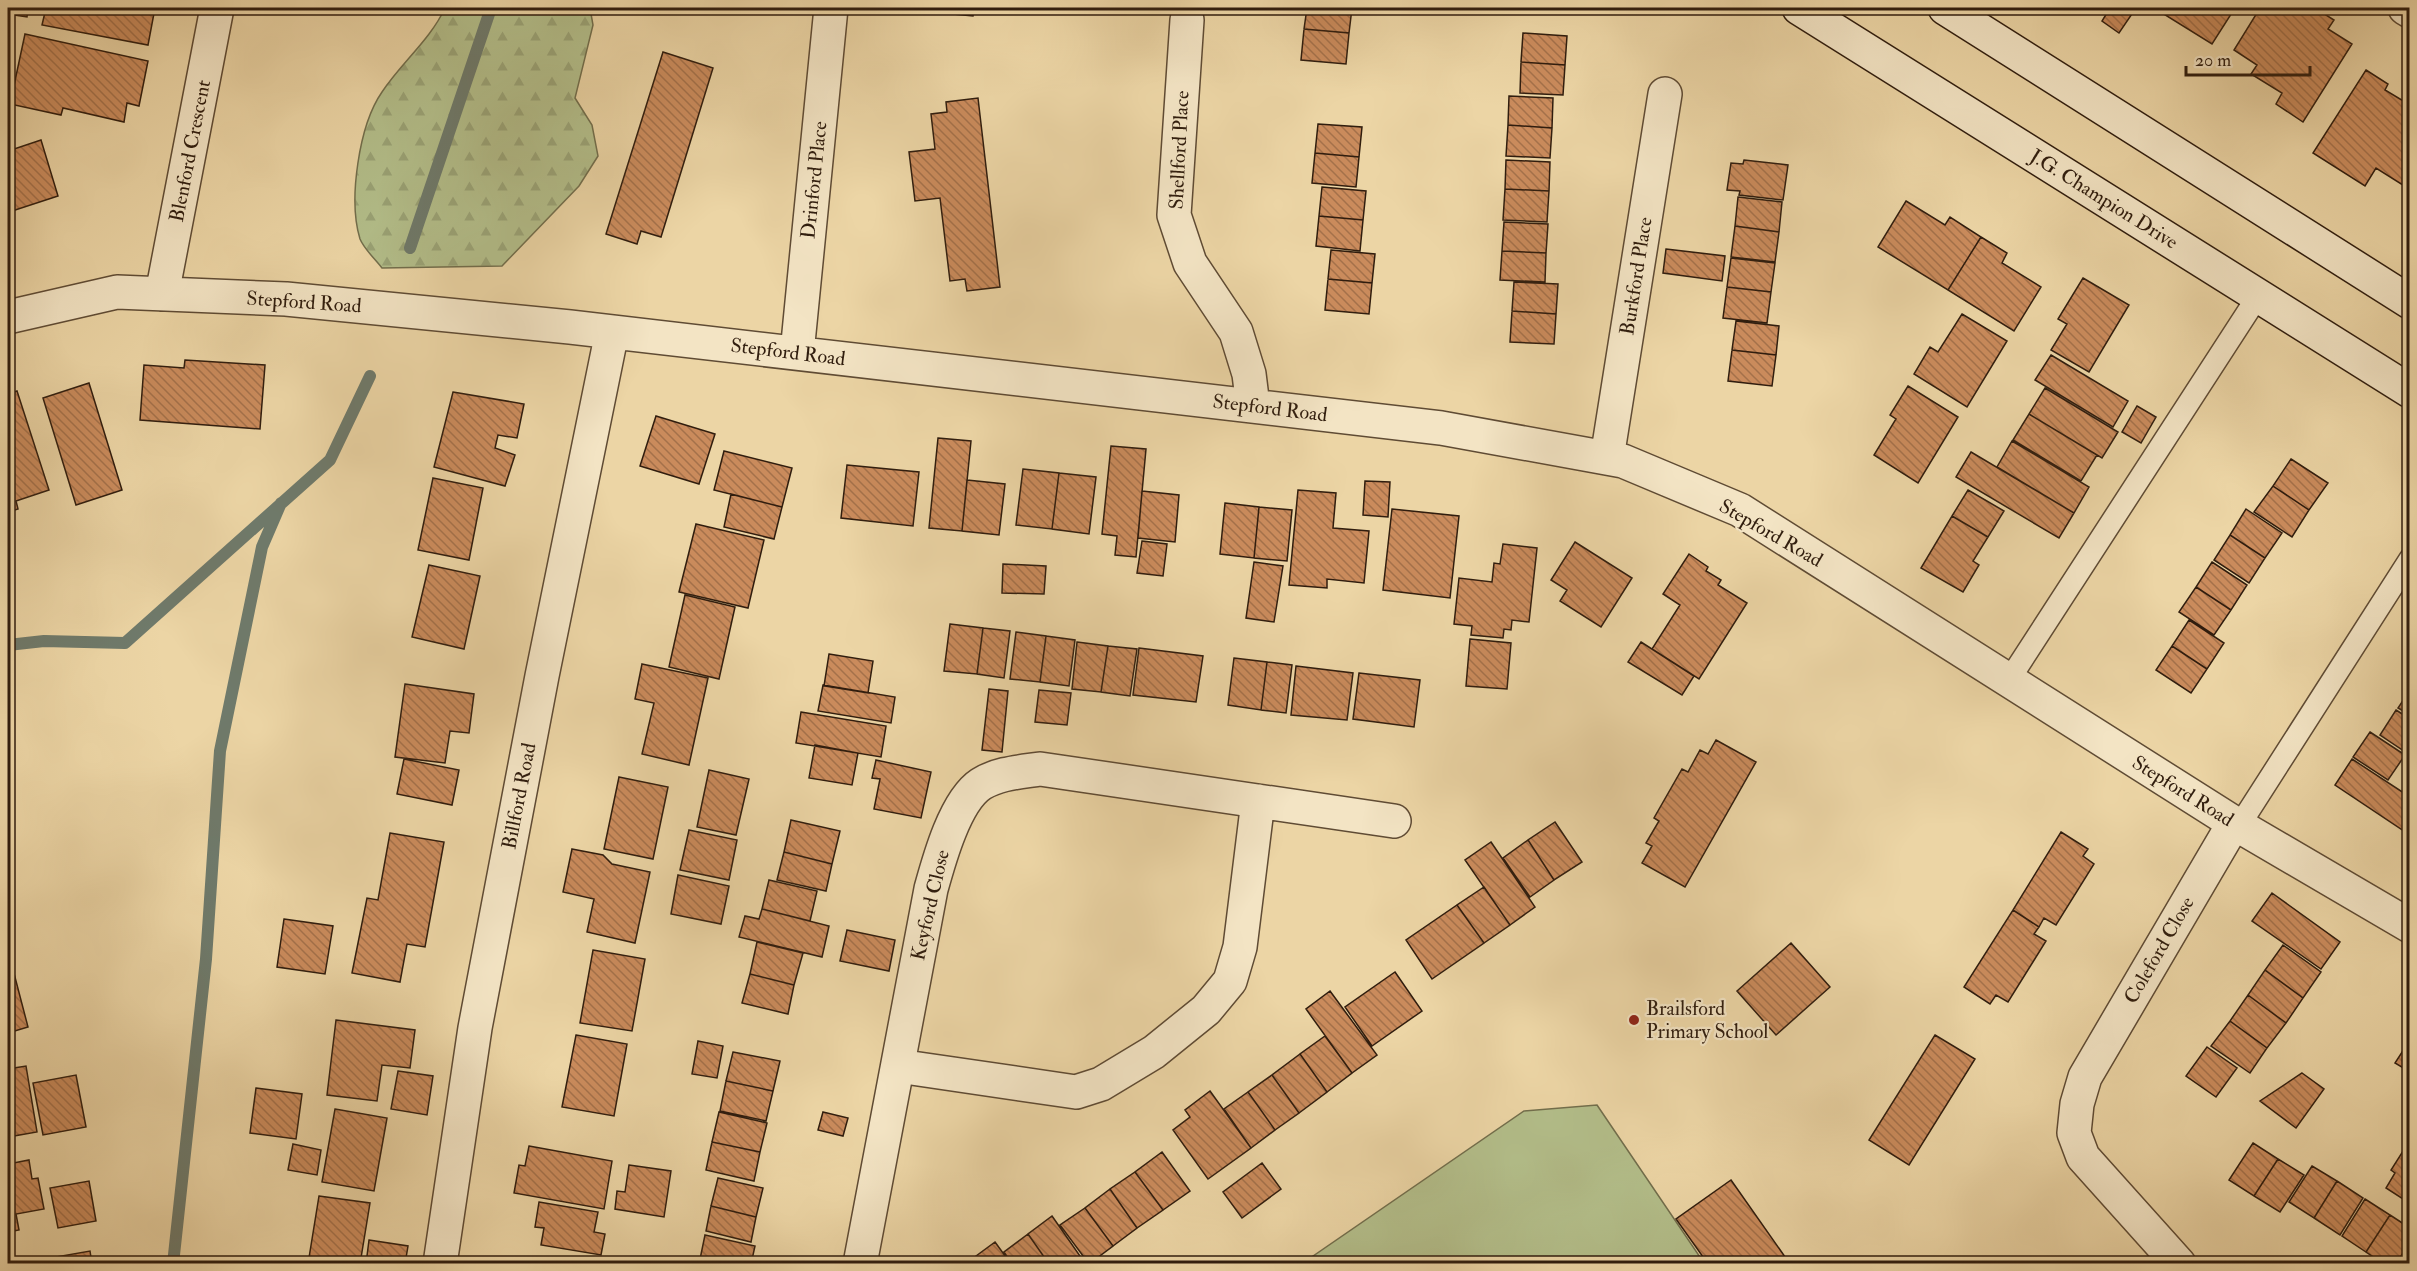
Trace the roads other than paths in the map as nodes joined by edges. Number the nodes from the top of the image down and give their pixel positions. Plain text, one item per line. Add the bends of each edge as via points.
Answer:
1 (217, 8) edge
2 (831, 8) edge
3 (1799, 8) edge
4 (1945, 8) edge
5 (2405, 8) edge
6 (2409, 10) edge
7 (1187, 20) dead end
8 (1665, 94) dead end
9 (162, 294) junction
10 (2258, 296) junction
11 (2409, 302) edge
12 (8, 316) edge
13 (612, 332) junction
14 (797, 353) junction
15 (2409, 392) edge
16 (1253, 406) junction
17 (1608, 458) junction
18 (2409, 559) edge
19 (2009, 680) junction
20 (1258, 801) junction
21 (1394, 821) dead end
22 (2236, 824) junction
23 (2409, 926) edge
24 (898, 1066) junction
25 (440, 1263) edge
26 (860, 1263) edge
27 (2179, 1263) edge

1 - 9 street, Blenford Crescent
2 - 14 street, Drinford Place
3 - 10 street, J.G. Champion Drive
4 - 11 street
5 - 6 street
7 - 16 street, Shellford Place via 1174,215 1190,263 1236,332 1249,374
8 - 17 street, Burkford Place
9 - 12 street, Stepford Road via 117,292
9 - 13 street, Stepford Road via 286,299
10 - 15 street, J.G. Champion Drive
10 - 19 lane
13 - 14 street, Stepford Road
13 - 25 street, Billford Road via 475,1028
14 - 16 street, Stepford Road
16 - 17 street, Stepford Road via 1441,428
17 - 19 street, Stepford Road via 1740,510
18 - 22 lane
19 - 22 street, Stepford Road
20 - 21 street, Keyford Close
20 - 24 street via 1240,947 1230,981 1206,1010 1154,1052 1101,1084 1076,1092
20 - 24 street, Keyford Close via 1040,769 1003,774 980,785 962,808 945,841 931,889
22 - 23 street, Stepford Road
22 - 27 street, Coleford Close via 2085,1077 2077,1104 2074,1134 2083,1157
24 - 26 street, Keyford Close

